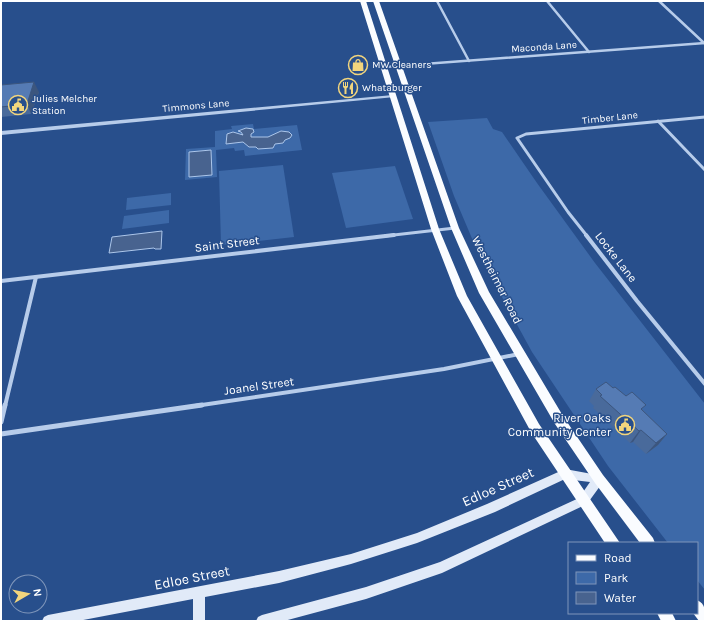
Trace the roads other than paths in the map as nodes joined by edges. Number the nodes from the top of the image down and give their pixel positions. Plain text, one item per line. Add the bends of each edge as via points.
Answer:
1 (363, 1) edge
2 (376, 1) edge
3 (437, 1) edge
4 (547, 1) edge
5 (659, 1) edge
6 (705, 43) edge
7 (589, 52) junction
8 (469, 61) junction
9 (399, 66) junction
10 (384, 67) junction
11 (393, 96) junction
12 (415, 111) junction
13 (705, 116) edge
14 (658, 121) junction
15 (1, 133) edge
16 (517, 138) joint
17 (419, 151) junction
18 (705, 170) edge
19 (455, 228) junction
20 (435, 230) junction
21 (36, 277) junction
22 (1, 281) edge
23 (519, 354) junction
24 (496, 359) junction
25 (705, 384) edge
26 (1, 422) edge
27 (1, 434) edge
28 (565, 474) junction
29 (599, 479) junction
30 (583, 501) junction
31 (612, 542) edge
32 (647, 542) edge
33 (199, 592) junction
34 (698, 608) edge
35 (705, 617) edge
36 (48, 621) edge
37 (199, 621) edge
38 (262, 621) edge

1 - 10 main road, Westheimer Road
2 - 9 main road, Westheimer Road
3 - 8 street
4 - 7 street
5 - 6 street
6 - 7 street, Maconda Lane
7 - 8 street, Maconda Lane
8 - 9 street, Maconda Lane
9 - 10 street, Maconda Lane
9 - 12 main road, Westheimer Road
10 - 11 main road, Westheimer Road
11 - 12 main road
11 - 15 street, Timmons Lane
11 - 17 main road, Westheimer Road
12 - 17 main road, Westheimer Road
13 - 14 street, Timber Lane
14 - 16 street, Timber Lane via 526,134
14 - 18 street
16 - 25 street, Locke Lane via 568,212
17 - 19 main road, Westheimer Road
17 - 20 main road, Westheimer Road
19 - 20 street, Saint Street
19 - 23 main road, Westheimer Road via 484,293
20 - 21 street, Saint Street
20 - 24 main road, Westheimer Road via 462,296
21 - 22 street, Saint Street
21 - 26 street
23 - 24 street, Joanel Street
23 - 29 main road, Westheimer Road
24 - 27 street, Joanel Street via 444,369
24 - 28 main road, Westheimer Road via 535,428
28 - 29 main road
28 - 30 main road, Westheimer Road
28 - 33 main road, Edloe Street via 417,538 351,559
29 - 30 main road
29 - 32 main road, Westheimer Road
30 - 31 main road, Westheimer Road
30 - 38 main road via 442,567 366,593
33 - 36 main road, Edloe Street
33 - 37 main road
34 - 35 main road

